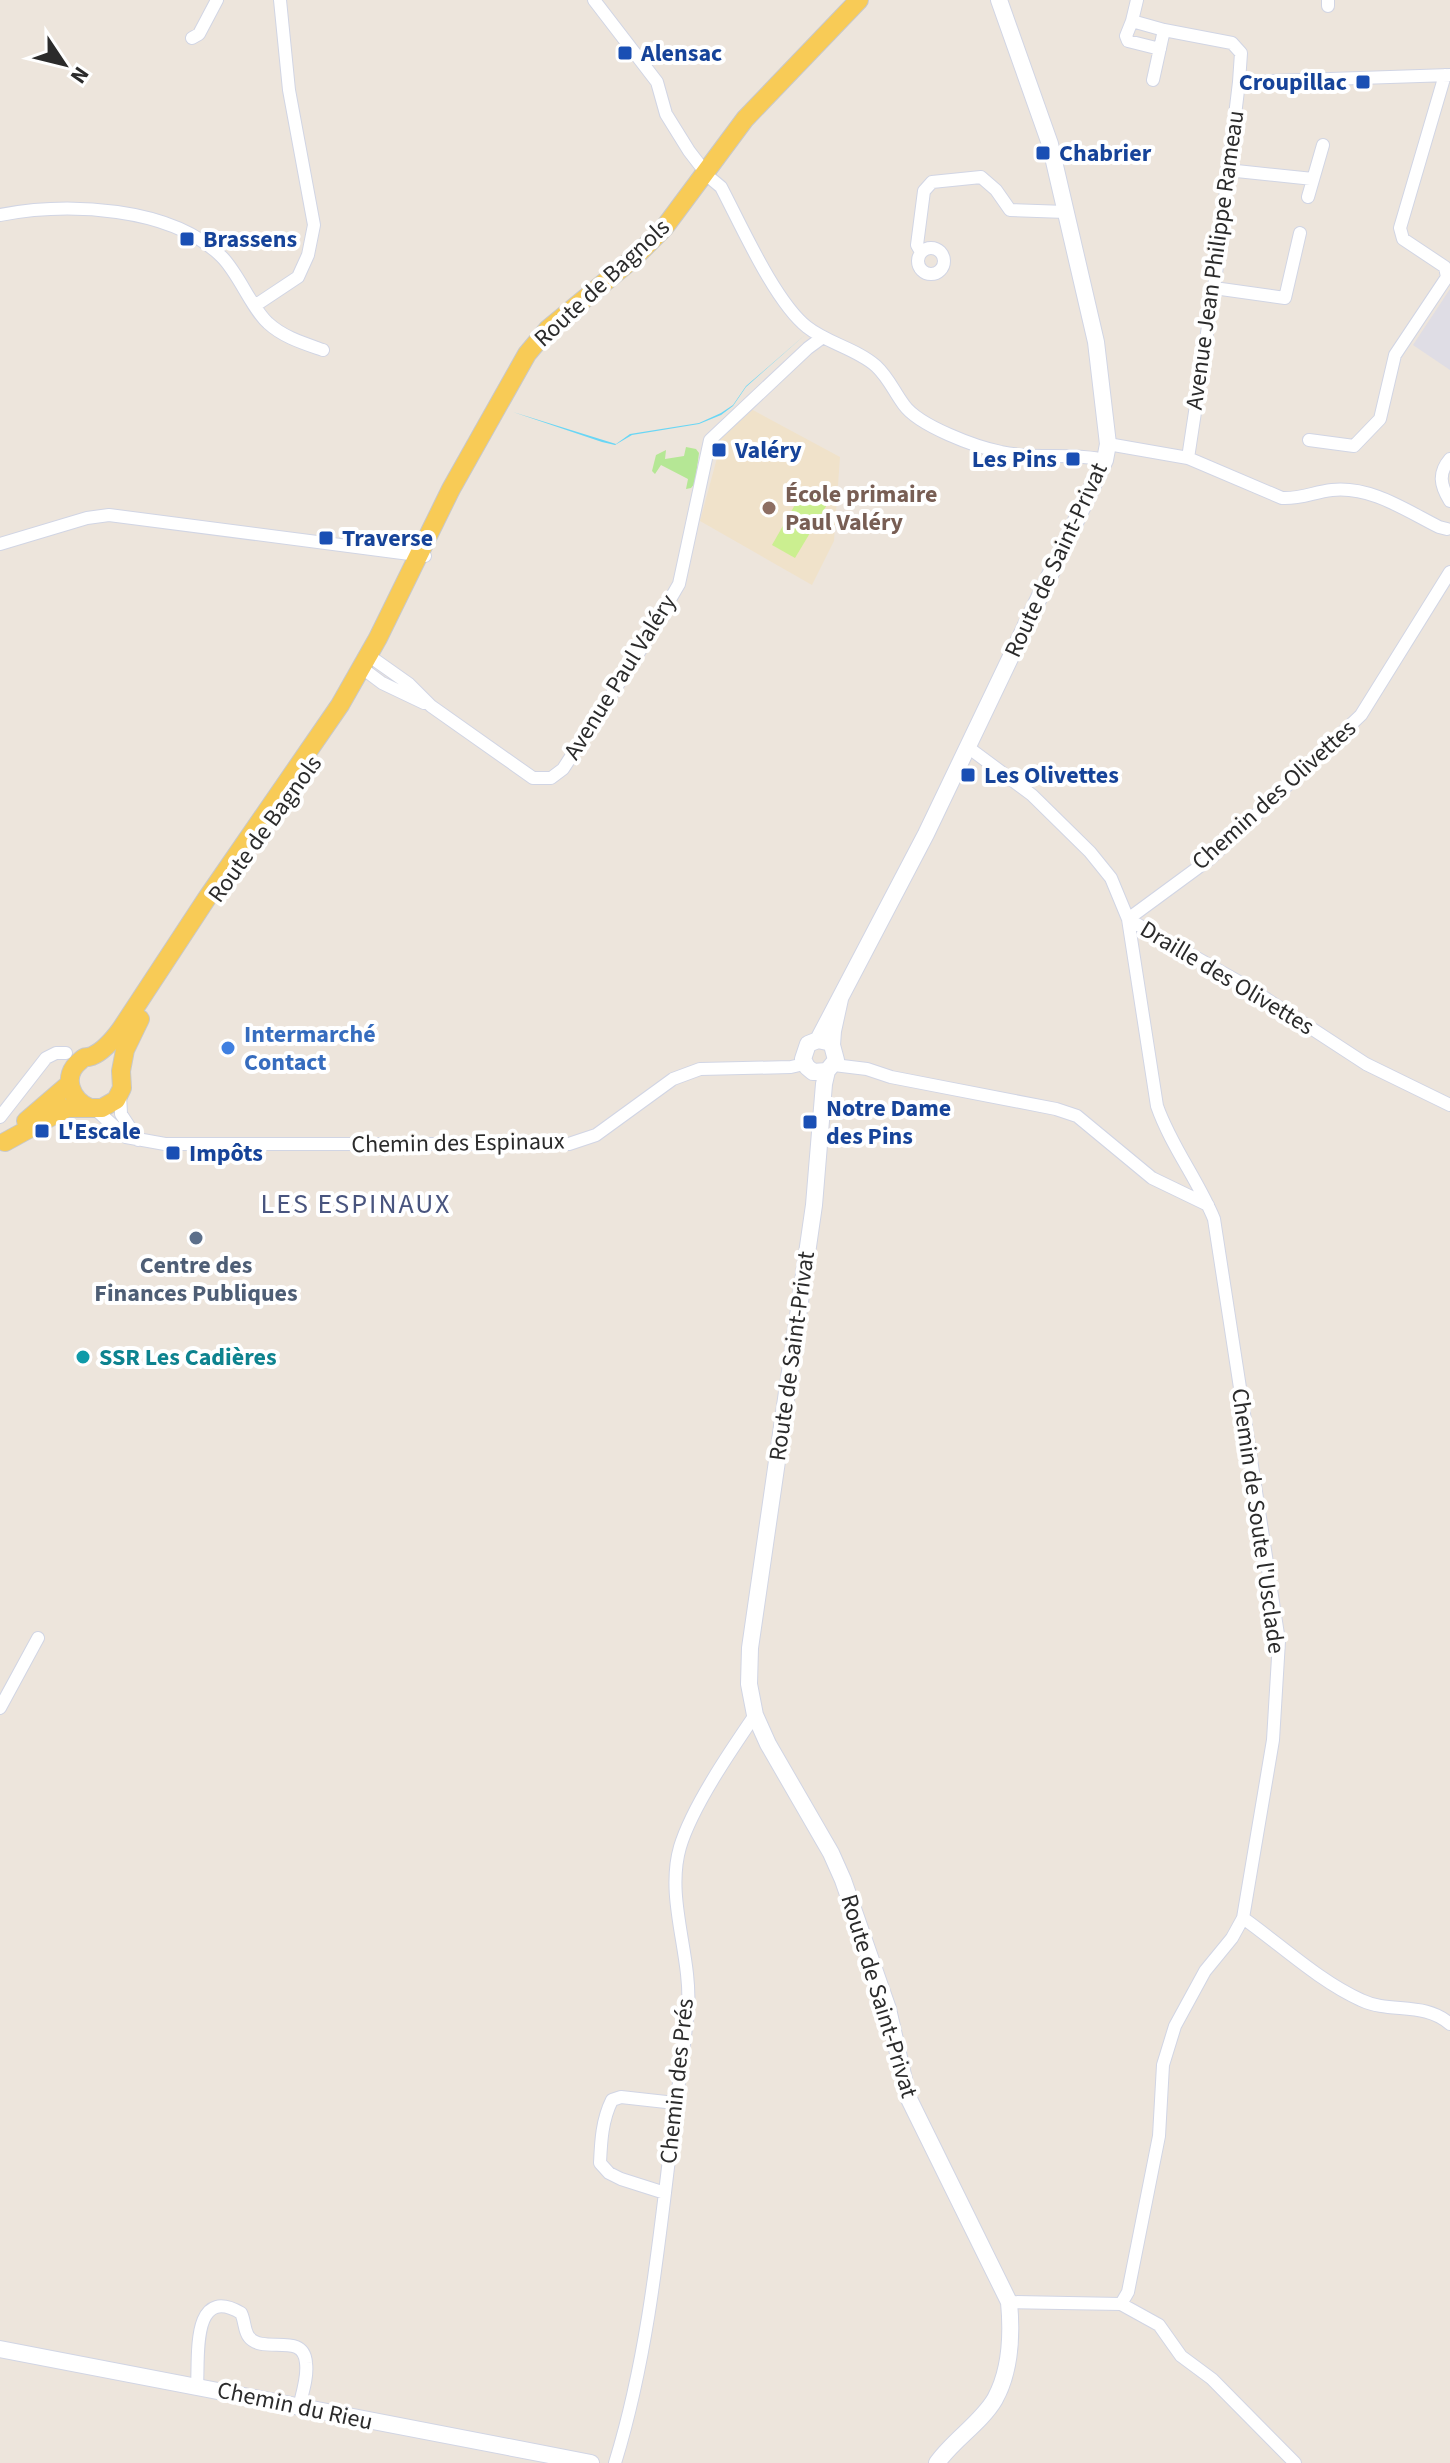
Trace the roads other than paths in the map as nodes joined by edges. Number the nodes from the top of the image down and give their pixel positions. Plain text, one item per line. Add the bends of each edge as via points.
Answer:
1 (217, 0) edge
2 (280, 0) edge
3 (594, 0) edge
4 (859, 0) edge
5 (999, 0) edge
6 (1137, 0) edge
7 (1132, 21) junction
8 (1164, 30) junction
9 (192, 38) dead end
10 (1160, 49) junction
11 (1448, 75) edge
12 (1153, 80) dead end
13 (1239, 82) junction
14 (1323, 145) dead end
15 (1227, 170) junction
16 (705, 172) junction
17 (1313, 179) junction
18 (1308, 197) dead end
19 (1066, 212) junction
20 (0, 215) edge
21 (1300, 233) dead end
22 (921, 252) dead end
23 (1214, 288) junction
24 (256, 305) junction
25 (823, 337) junction
26 (323, 350) dead end
27 (1309, 440) dead end
28 (1106, 452) junction
29 (1188, 458) junction
30 (1450, 459) edge
31 (1450, 501) edge
32 (1449, 527) edge
33 (0, 544) edge
34 (422, 555) junction
35 (1450, 572) edge
36 (369, 665) junction
37 (969, 748) junction
38 (1128, 919) junction
39 (166, 967) junction
40 (66, 1053) junction
41 (90, 1056) junction
42 (821, 1058) junction
43 (121, 1071) junction
44 (70, 1082) junction
45 (120, 1094) junction
46 (1450, 1105) edge
47 (92, 1108) junction
48 (0, 1117) edge
49 (138, 1140) junction
50 (2, 1145) edge
51 (1208, 1205) junction
52 (38, 1638) dead end
53 (0, 1708) edge
54 (755, 1715) junction
55 (1243, 1918) junction
56 (1450, 2024) edge
57 (675, 2103) junction
58 (665, 2193) junction
59 (1009, 2302) junction
60 (1121, 2304) junction
61 (0, 2349) edge
62 (197, 2386) junction
63 (299, 2407) junction
64 (591, 2463) edge
65 (615, 2463) edge
66 (937, 2463) edge
67 (1295, 2463) edge

1 - 9 street
2 - 24 street via 289,90 314,225 298,277
3 - 16 street via 657,82 666,114
4 - 16 main road, Route de Bagnols via 745,119
5 - 19 street, Route de Saint-Privat via 1050,144
6 - 7 street
7 - 8 street
7 - 10 street via 1128,41
8 - 10 street
8 - 13 street via 1232,43 1241,53
10 - 12 street
11 - 13 street, Avenue Jean Philippe Rameau
11 - 27 street via 1400,228 1403,239 1445,267 1447,277 1395,355 1380,419 1354,446
13 - 15 street, Avenue Jean Philippe Rameau
14 - 17 street
15 - 17 street
15 - 23 street, Avenue Jean Philippe Rameau
16 - 25 street via 721,187 791,312
16 - 34 main road, Route de Bagnols via 648,244 537,340 509,382
17 - 18 street
19 - 22 street via 1010,210 981,177 932,182 924,191 917,245
19 - 28 street, Route de Saint-Privat via 1096,342
20 - 24 street via 34,208 76,209 163,221 223,258
21 - 23 street via 1285,298
23 - 29 street, Avenue Jean Philippe Rameau
24 - 26 street via 266,322 288,337
25 - 28 street via 872,363 916,419 935,429 1001,452
25 - 36 street, Avenue Paul Valéry via 710,440 679,584 563,769 551,778 533,778 431,706 382,683
28 - 29 street
28 - 37 street, Route de Saint-Privat
29 - 32 street via 1282,498 1354,489
30 - 31 street via 1440,476
33 - 34 street via 109,515
34 - 36 main road, Route de Bagnols
35 - 38 street, Chemin des Olivettes via 1361,715 1211,858
36 - 39 main road, Route de Bagnols
37 - 38 street, Draille des Olivettes via 1032,795 1090,852 1111,878
37 - 42 street, Route de Saint-Privat via 840,999
38 - 46 street, Draille des Olivettes via 1248,987 1366,1064
38 - 51 street, Chemin de Soute l'Usclade via 1157,1106
39 - 41 main road via 110,1043
39 - 43 main road via 131,1034
40 - 41 street
40 - 44 street
40 - 48 street via 46,1058
41 - 43 main road via 109,1059
41 - 44 main road via 74,1067
42 - 49 street, Chemin des Espinaux via 689,1072 596,1135 569,1144
42 - 51 street via 1077,1116 1152,1178
42 - 54 street, Route de Saint-Privat via 814,1205 750,1648
43 - 45 main road
44 - 47 main road via 76,1099
44 - 50 main road
45 - 47 main road via 109,1105
45 - 49 street via 121,1114
47 - 49 street, Chemin des Espinaux via 126,1137
47 - 50 main road via 67,1108
51 - 55 street, Chemin de Soute l'Usclade via 1279,1641 1273,1740
52 - 53 street
54 - 57 street, Chemin des Prés via 680,1848 675,1887 688,2006
54 - 59 street, Route de Saint-Privat via 843,1880 888,2009 908,2097
55 - 56 street via 1364,2002 1414,2007
55 - 60 street, Chemin de Soute l'Usclade via 1175,2026 1163,2065 1153,2173
57 - 58 street, Chemin des Prés
57 - 58 street via 612,2100 602,2132 600,2163 609,2173
58 - 65 street, Chemin des Prés via 630,2413
59 - 60 street
59 - 66 street, Route de Saint-Privat via 1007,2365 994,2400
60 - 67 street via 1159,2325 1181,2356 1212,2379
61 - 62 street, Chemin du Rieu
62 - 63 street, Chemin du Rieu
62 - 63 street via 201,2321 209,2310 229,2307 241,2313 250,2338 291,2345 305,2357
63 - 64 street, Chemin du Rieu

